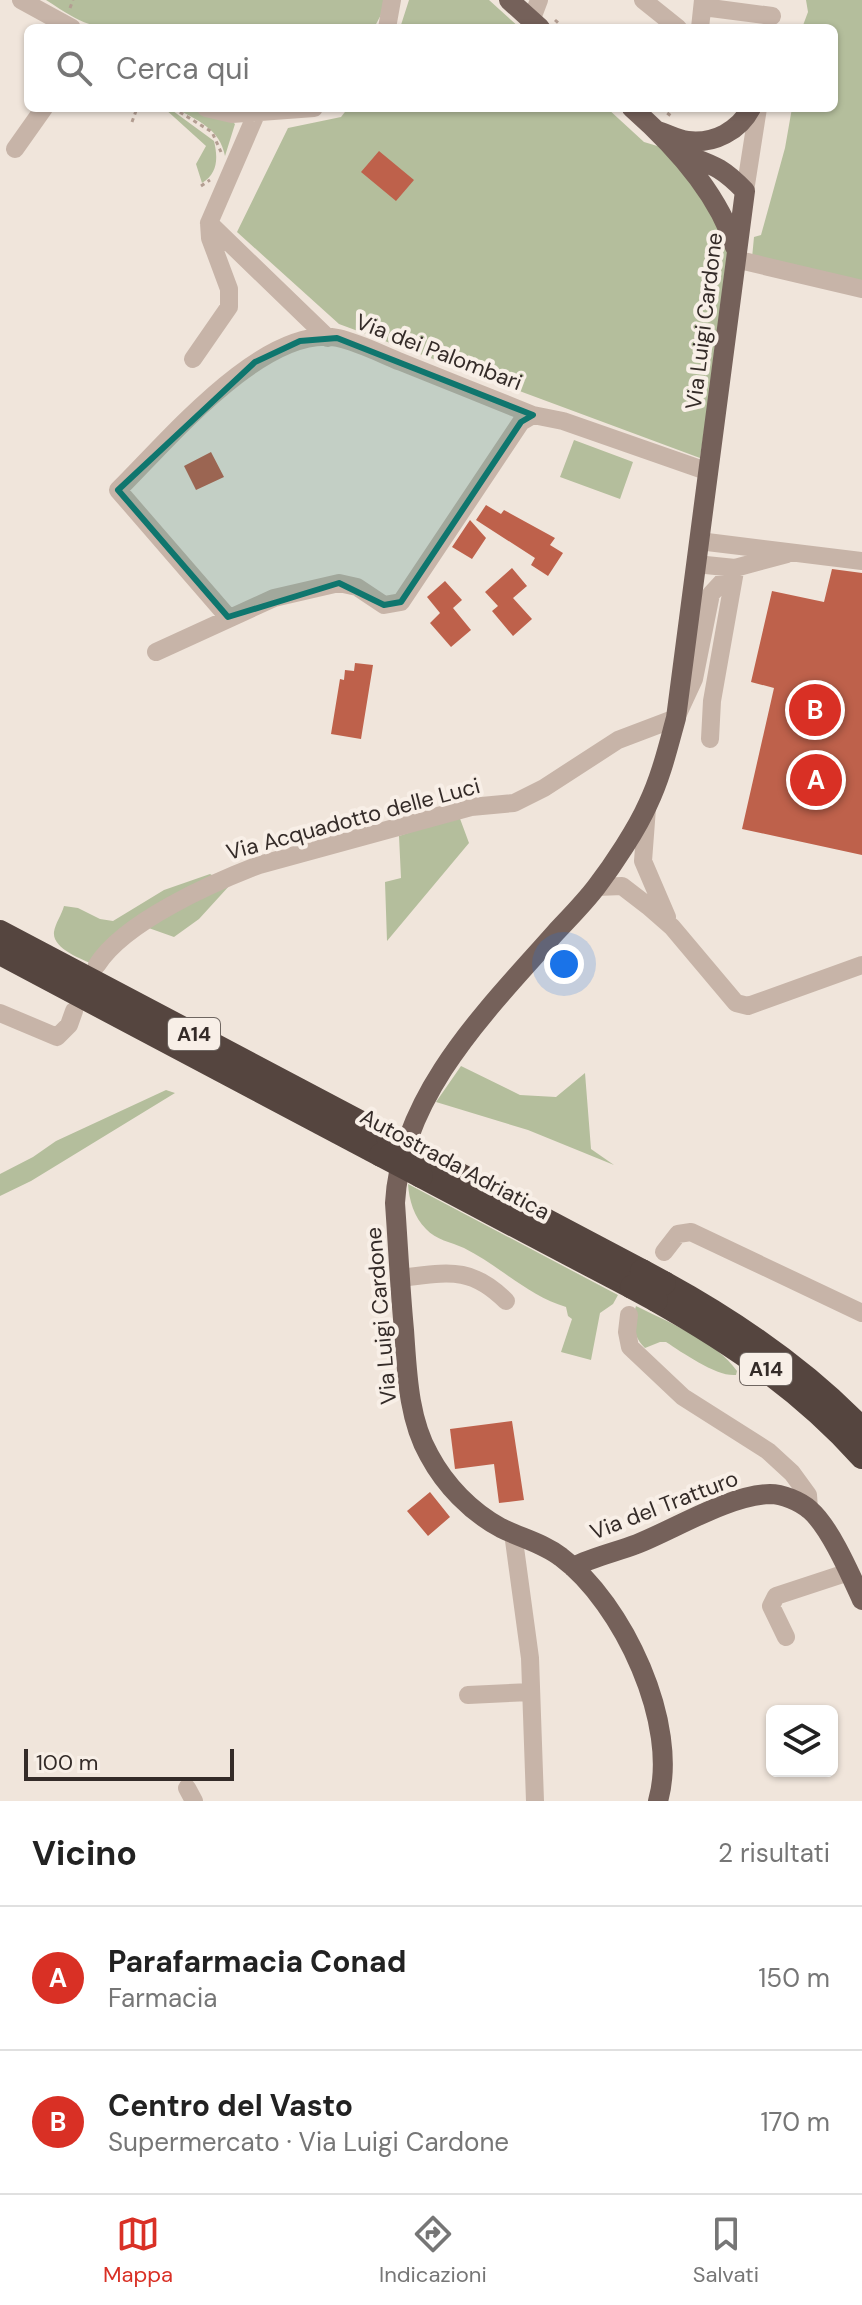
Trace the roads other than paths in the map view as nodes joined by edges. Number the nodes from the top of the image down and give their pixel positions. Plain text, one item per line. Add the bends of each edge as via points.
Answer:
1 (21, 0) edge
2 (392, 0) edge
3 (509, 0) edge
4 (539, 0) edge
5 (643, 0) edge
6 (703, 4) edge
7 (773, 15) edge
8 (65, 24) edge
9 (388, 24) edge
10 (536, 24) edge
11 (673, 24) edge
12 (700, 24) edge
13 (41, 112) edge
14 (223, 112) edge
15 (257, 112) joint
16 (637, 112) edge
17 (749, 112) edge
18 (757, 112) edge
19 (658, 131) junction
20 (15, 149) dead end
21 (674, 151) junction
22 (700, 181) junction
23 (745, 191) junction
24 (209, 223) junction
25 (736, 255) junction
26 (862, 289) edge
27 (328, 338) junction
28 (193, 359) dead end
29 (533, 415) junction
30 (709, 472) junction
31 (699, 541) junction
32 (797, 552) junction
33 (862, 561) edge
34 (696, 564) junction
35 (735, 568) junction
36 (228, 617) junction
37 (156, 652) dead end
38 (676, 718) junction
39 (710, 739) dead end
40 (648, 806) junction
41 (616, 857) junction
42 (597, 887) junction
43 (652, 902) junction
44 (0, 932) edge
45 (0, 953) edge
46 (97, 965) dead end
47 (862, 965) edge
48 (74, 1011) dead end
49 (0, 1013) edge
50 (385, 1146) junction
51 (664, 1252) dead end
52 (400, 1278) junction
53 (660, 1292) junction
54 (506, 1301) dead end
55 (862, 1313) edge
56 (629, 1315) dead end
57 (862, 1429) edge
58 (768, 1451) junction
59 (862, 1457) edge
60 (773, 1494) junction
61 (809, 1509) junction
62 (513, 1533) junction
63 (573, 1567) junction
64 (849, 1572) junction
65 (862, 1600) edge
66 (786, 1637) dead end
67 (531, 1692) junction
68 (468, 1695) dead end
69 (535, 1801) edge
70 (658, 1801) edge

1 - 8 street
2 - 9 street
3 - 10 main road
4 - 10 street
5 - 11 street
6 - 7 street
6 - 12 street
13 - 20 street
14 - 15 street
15 - 24 street
16 - 19 main road
17 - 19 main road via 732,132 718,137 689,141
18 - 23 street, Via Luigi Cardone
19 - 21 main road
21 - 22 main road
21 - 23 main road via 715,165
22 - 23 main road via 732,193
22 - 25 main road via 728,223
23 - 25 main road, Via Luigi Cardone
24 - 27 street
24 - 28 street via 229,289 229,307
25 - 26 street
25 - 30 main road, Via Luigi Cardone
27 - 29 street, Via dei Palombari
27 - 36 street, Via dei Palombari via 300,341 255,362 118,490
29 - 30 street, Via dei Palombari
29 - 36 street, Via dei Palombari via 521,422 401,602 384,605 357,587 339,583 274,598
30 - 31 main road, Via Luigi Cardone
31 - 32 street
31 - 34 main road, Via Luigi Cardone
32 - 33 street
32 - 35 street
34 - 35 street
34 - 38 main road, Via Luigi Cardone
35 - 38 street, Via Luigi Cardone via 711,594 694,679
35 - 39 street
36 - 37 street, Via dei Palombari
38 - 40 main road, Via Luigi Cardone
38 - 46 street, Via Acquadotto delle Luci via 586,749 544,788 514,803 471,807 228,877 132,930
40 - 41 main road, Via Luigi Cardone
40 - 43 street, Via Luigi Cardone via 643,861
41 - 42 main road, Via Luigi Cardone
41 - 43 street via 633,867
42 - 43 street via 622,886
42 - 52 main road, Via Luigi Cardone via 463,1042 418,1110 396,1179
43 - 47 street via 736,1003 748,1006
44 - 50 highway, Autostrada Adriatica / A14
45 - 50 highway, Autostrada Adriatica / A14
48 - 49 street via 57,1037
50 - 53 highway, Autostrada Adriatica / A14, bridge
51 - 55 street via 678,1234 691,1232
52 - 54 street via 455,1272 490,1285
52 - 62 main road, Via Luigi Cardone via 409,1392 427,1454 467,1503
53 - 57 highway, Autostrada Adriatica / A14 via 754,1336
53 - 59 highway, Autostrada Adriatica / A14 via 801,1397
56 - 58 street via 630,1347 643,1362 683,1397
58 - 60 street via 775,1468
58 - 61 street via 808,1495
60 - 61 main road, Via del Tratturo
60 - 63 main road, Via del Tratturo via 724,1507
61 - 64 main road
62 - 63 main road, Via Luigi Cardone
62 - 67 street
63 - 70 main road, Via Luigi Cardone via 602,1601 636,1657 655,1710 664,1760
64 - 65 main road
64 - 66 street via 776,1596 771,1606
67 - 68 street
67 - 69 street

